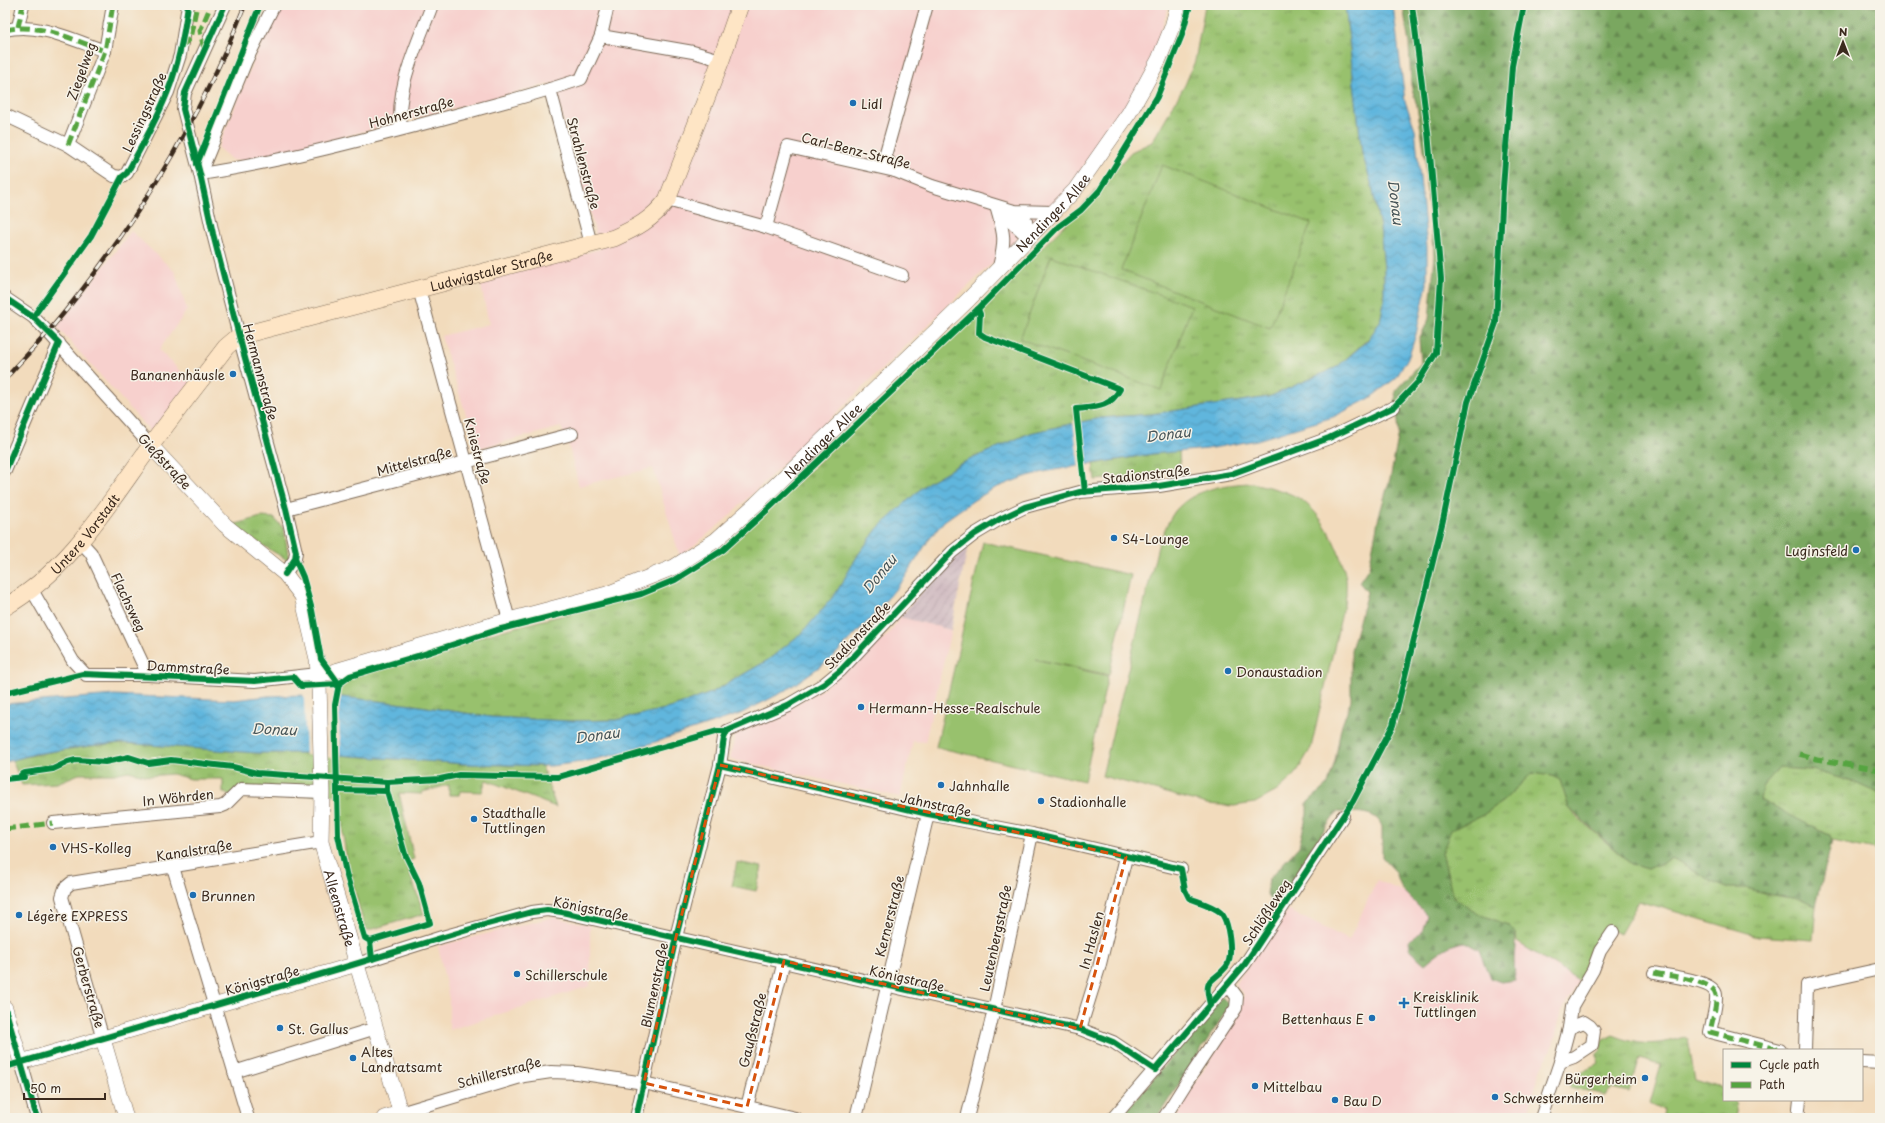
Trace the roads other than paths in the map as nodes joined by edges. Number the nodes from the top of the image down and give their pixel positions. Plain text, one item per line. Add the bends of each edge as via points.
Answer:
1 (23, 5) edge
2 (113, 5) edge
3 (188, 5) edge
4 (224, 5) edge
5 (274, 5) edge
6 (432, 5) edge
7 (608, 5) edge
8 (740, 5) edge
9 (927, 5) edge
10 (1178, 5) edge
11 (18, 27) junction
12 (5, 30) edge
13 (600, 36) junction
14 (105, 51) junction
15 (721, 60) junction
16 (550, 89) junction
17 (5, 114) edge
18 (401, 129) junction
19 (68, 145) junction
20 (895, 171) junction
21 (200, 174) junction
22 (667, 200) junction
23 (996, 206) junction
24 (1014, 211) junction
25 (1053, 212) junction
26 (766, 227) junction
27 (1028, 237) junction
28 (591, 244) junction
29 (999, 267) junction
30 (902, 275) dead end
31 (419, 289) junction
32 (5, 298) edge
33 (239, 336) junction
34 (57, 341) junction
35 (1394, 407) dead end
36 (572, 434) dead end
37 (151, 446) junction
38 (466, 461) junction
39 (5, 471) edge
40 (286, 508) junction
41 (81, 542) junction
42 (285, 574) junction
43 (32, 590) junction
44 (5, 607) edge
45 (509, 620) junction
46 (318, 674) junction
47 (148, 675) junction
48 (720, 765) junction
49 (322, 792) junction
50 (928, 814) junction
51 (1343, 816) dead end
52 (53, 823) dead end
53 (1032, 834) junction
54 (322, 842) junction
55 (1126, 857) junction
56 (173, 867) junction
57 (1181, 869) dead end
58 (70, 882) joint
59 (1613, 932) dead end
60 (676, 937) junction
61 (784, 961) junction
62 (357, 964) junction
63 (1880, 970) edge
64 (1654, 974) dead end
65 (886, 985) junction
66 (1228, 985) junction
67 (214, 1004) junction
68 (5, 1008) edge
69 (994, 1010) junction
70 (376, 1028) junction
71 (1570, 1028) junction
72 (1080, 1029) junction
73 (104, 1039) junction
74 (1776, 1049) edge
75 (1805, 1049) edge
76 (21, 1062) junction
77 (1560, 1062) junction
78 (1863, 1062) edge
79 (1880, 1063) edge
80 (1155, 1070) junction
81 (234, 1072) junction
82 (644, 1083) junction
83 (1800, 1101) edge
84 (747, 1106) junction
85 (401, 1115) edge
86 (37, 1118) edge
87 (126, 1118) edge
88 (248, 1118) edge
89 (384, 1118) edge
90 (636, 1118) edge
91 (795, 1118) edge
92 (856, 1118) edge
93 (967, 1118) edge
94 (1113, 1118) edge
95 (1164, 1118) edge
96 (1541, 1118) edge
97 (1798, 1118) edge

1 - 11 street
2 - 14 street, Ziegelweg
3 - 19 street, Lessingstraße via 180,55 168,92 127,173 122,177 114,176
4 - 21 street, Hermannstraße via 185,93 182,109
5 - 21 street via 246,61
6 - 18 street via 405,81 399,113
7 - 13 street, Hohnerstraße
8 - 15 main road, Ludwigstaler Straße
9 - 20 street via 885,156
10 - 25 street, Nendinger Allee via 1159,59 1129,113 1075,190
11 - 12 street
11 - 14 street via 36,28
13 - 15 street via 693,52
13 - 16 street, Hohnerstraße via 581,79
14 - 19 street, Ziegelweg
15 - 22 main road, Ludwigstaler Straße
16 - 18 street, Hohnerstraße
16 - 28 street, Strahlenstraße
17 - 19 street
18 - 21 street, Hohnerstraße via 246,167
20 - 23 street, Carl-Benz-Straße via 932,186
20 - 26 street, Carl-Benz-Straße via 788,147
21 - 33 street, Hermannstraße
22 - 26 street
22 - 28 main road, Ludwigstaler Straße via 658,213 639,227 614,238
23 - 24 street, Carl-Benz-Straße
23 - 27 street, Carl-Benz-Straße
23 - 29 street via 1004,233
24 - 25 street, Carl-Benz-Straße
24 - 27 street via 1026,221
25 - 27 street, Nendinger Allee
26 - 30 street
27 - 29 street, Nendinger Allee
28 - 31 main road, Ludwigstaler Straße
29 - 45 street, Nendinger Allee via 969,299 716,540 674,566 607,594
31 - 33 main road, Ludwigstaler Straße
31 - 38 street, Kniestraße
32 - 34 street, Gießstraße via 33,317
33 - 37 main road, Ludwigstaler Straße via 226,346
33 - 40 street, Hermannstraße
34 - 37 street, Gießstraße
34 - 39 street
35 - 48 street, Stadionstraße via 1329,438 1231,474 1159,486 1080,492 1025,507 1000,519 974,534 952,552 824,684 788,705 727,731
36 - 38 street, Mittelstraße
37 - 41 main road, Untere Vorstadt
37 - 42 street, Gießstraße via 225,525
38 - 40 street, Mittelstraße
38 - 45 street, Kniestraße
40 - 42 street, Hermannstraße via 296,552 295,559
41 - 43 main road, Untere Vorstadt
41 - 47 street, Flachsweg via 91,553
42 - 46 street via 302,596
43 - 44 main road, Untere Vorstadt
43 - 47 street, Dammstraße via 83,674
45 - 46 street, Nendinger Allee
46 - 47 street, Dammstraße via 254,681
46 - 49 street, Alleenstraße
48 - 50 street, Jahnstraße
48 - 60 street, Blumenstraße
49 - 52 street, In Wöhrden via 241,789 220,807
49 - 54 street, Alleenstraße
50 - 53 street, Jahnstraße
50 - 65 street, Kernerstraße
51 - 66 street, Schlößleweg via 1245,964
53 - 55 street, Jahnstraße
53 - 69 street, Leutenbergstraße
54 - 56 street, Kanalstraße
54 - 62 street, Alleenstraße
55 - 57 street, Jahnstraße
55 - 72 street, In Haslen via 1099,968
56 - 58 street, Kanalstraße
56 - 67 street
58 - 73 street, Gerberstraße via 62,897
59 - 71 street via 1600,951 1593,970 1572,1006
60 - 61 street, Königstraße
60 - 62 street, Königstraße via 547,910 487,924
60 - 82 street, Blumenstraße
61 - 65 street, Königstraße
61 - 84 street, Gaußstraße
62 - 67 street, Königstraße
62 - 70 street, Alleenstraße
63 - 75 street via 1807,985
64 - 74 street via 1706,984 1714,988 1716,995 1710,1032
65 - 69 street, Königstraße
65 - 92 street, Kernerstraße
66 - 80 street, Schlößleweg
66 - 95 street via 1237,997 1236,1008
67 - 73 street, Königstraße
67 - 81 street
68 - 76 street
69 - 72 street, Königstraße
69 - 93 street, Leutenbergstraße
70 - 81 street
70 - 85 street, Alleenstraße
71 - 77 street
71 - 77 street via 1584,1022 1590,1026 1594,1031 1592,1045 1574,1057
72 - 80 street, Königstraße via 1113,1042
73 - 76 street, Königstraße
73 - 87 street, Gerberstraße
76 - 86 street
77 - 96 street
78 - 79 street
80 - 94 street, Schlößleweg
81 - 88 street
82 - 84 street, Schillerstraße
82 - 85 street, Schillerstraße via 577,1073 551,1072 524,1076
82 - 90 street, Blumenstraße
83 - 97 street
84 - 91 street, Schillerstraße
85 - 89 street

